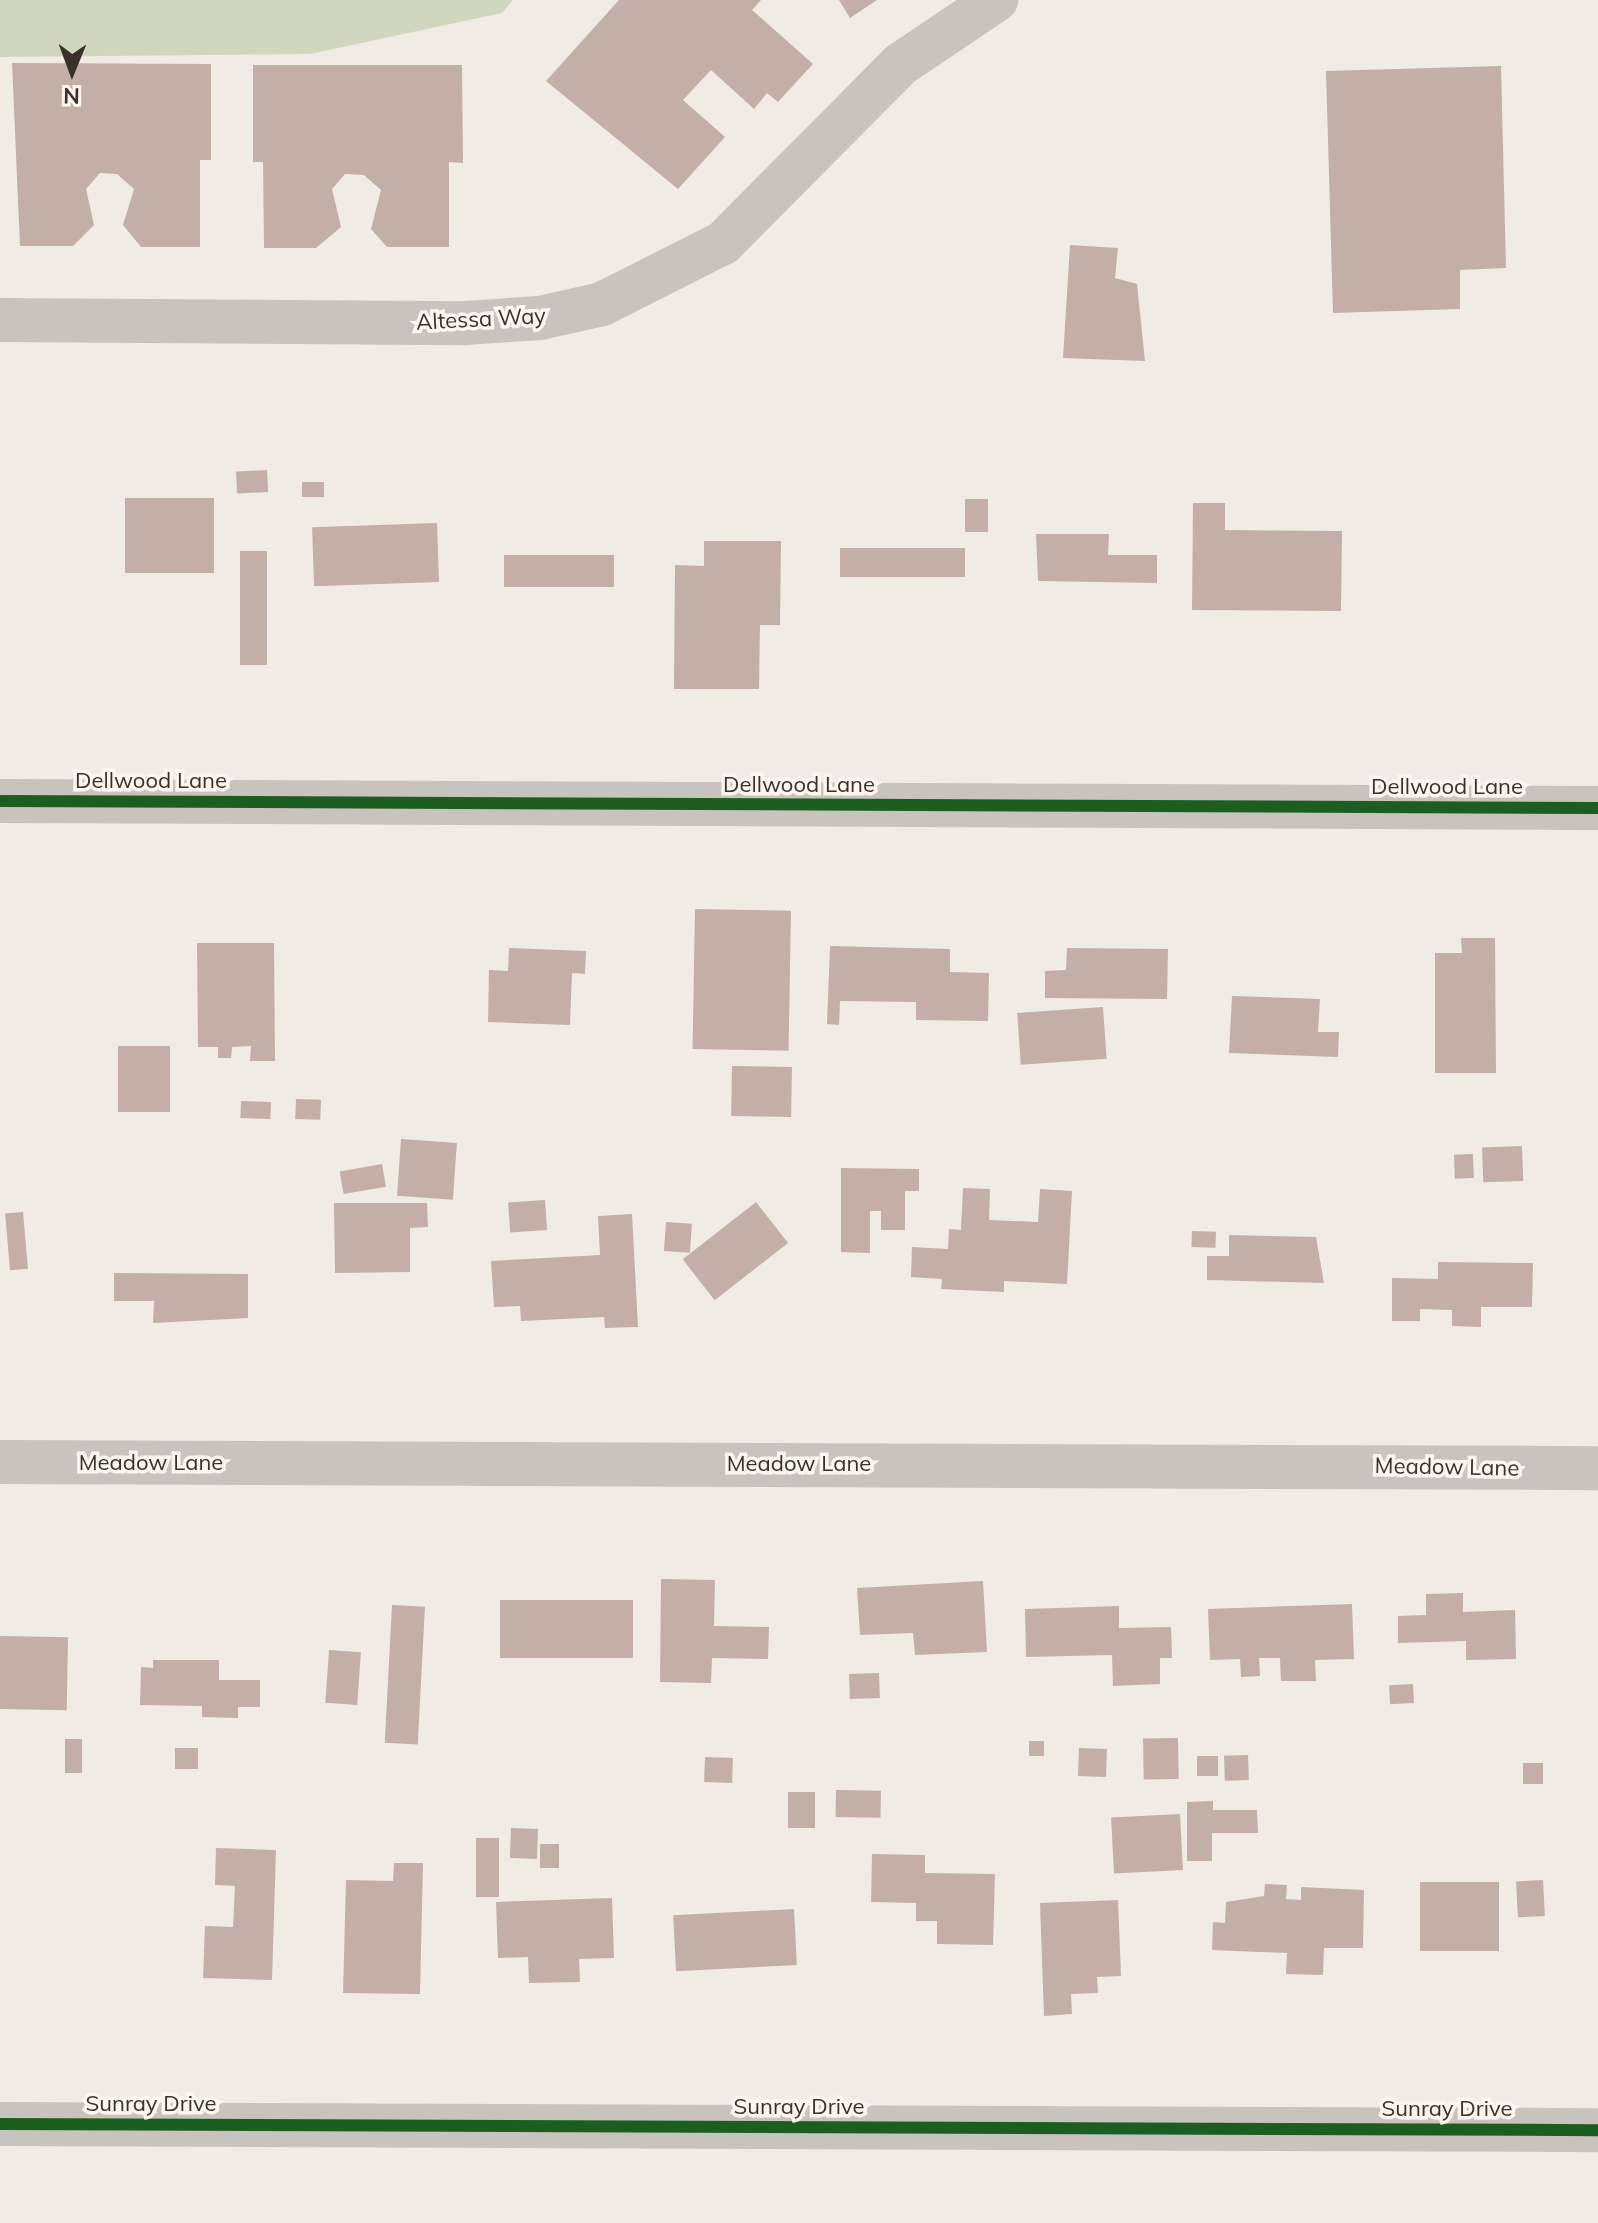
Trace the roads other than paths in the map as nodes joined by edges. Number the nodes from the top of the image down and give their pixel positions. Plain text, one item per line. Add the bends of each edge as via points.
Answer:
1 (996, 0) edge
2 (0, 320) edge
3 (0, 801) edge
4 (1598, 808) edge
5 (0, 1462) edge
6 (1598, 1468) edge
7 (0, 2124) edge
8 (1598, 2130) edge

1 - 2 street, Altessa Way via 901,64 723,243 602,304 540,318 465,323
3 - 4 street, Dellwood Lane
5 - 6 street, Meadow Lane
7 - 8 street, Sunray Drive

